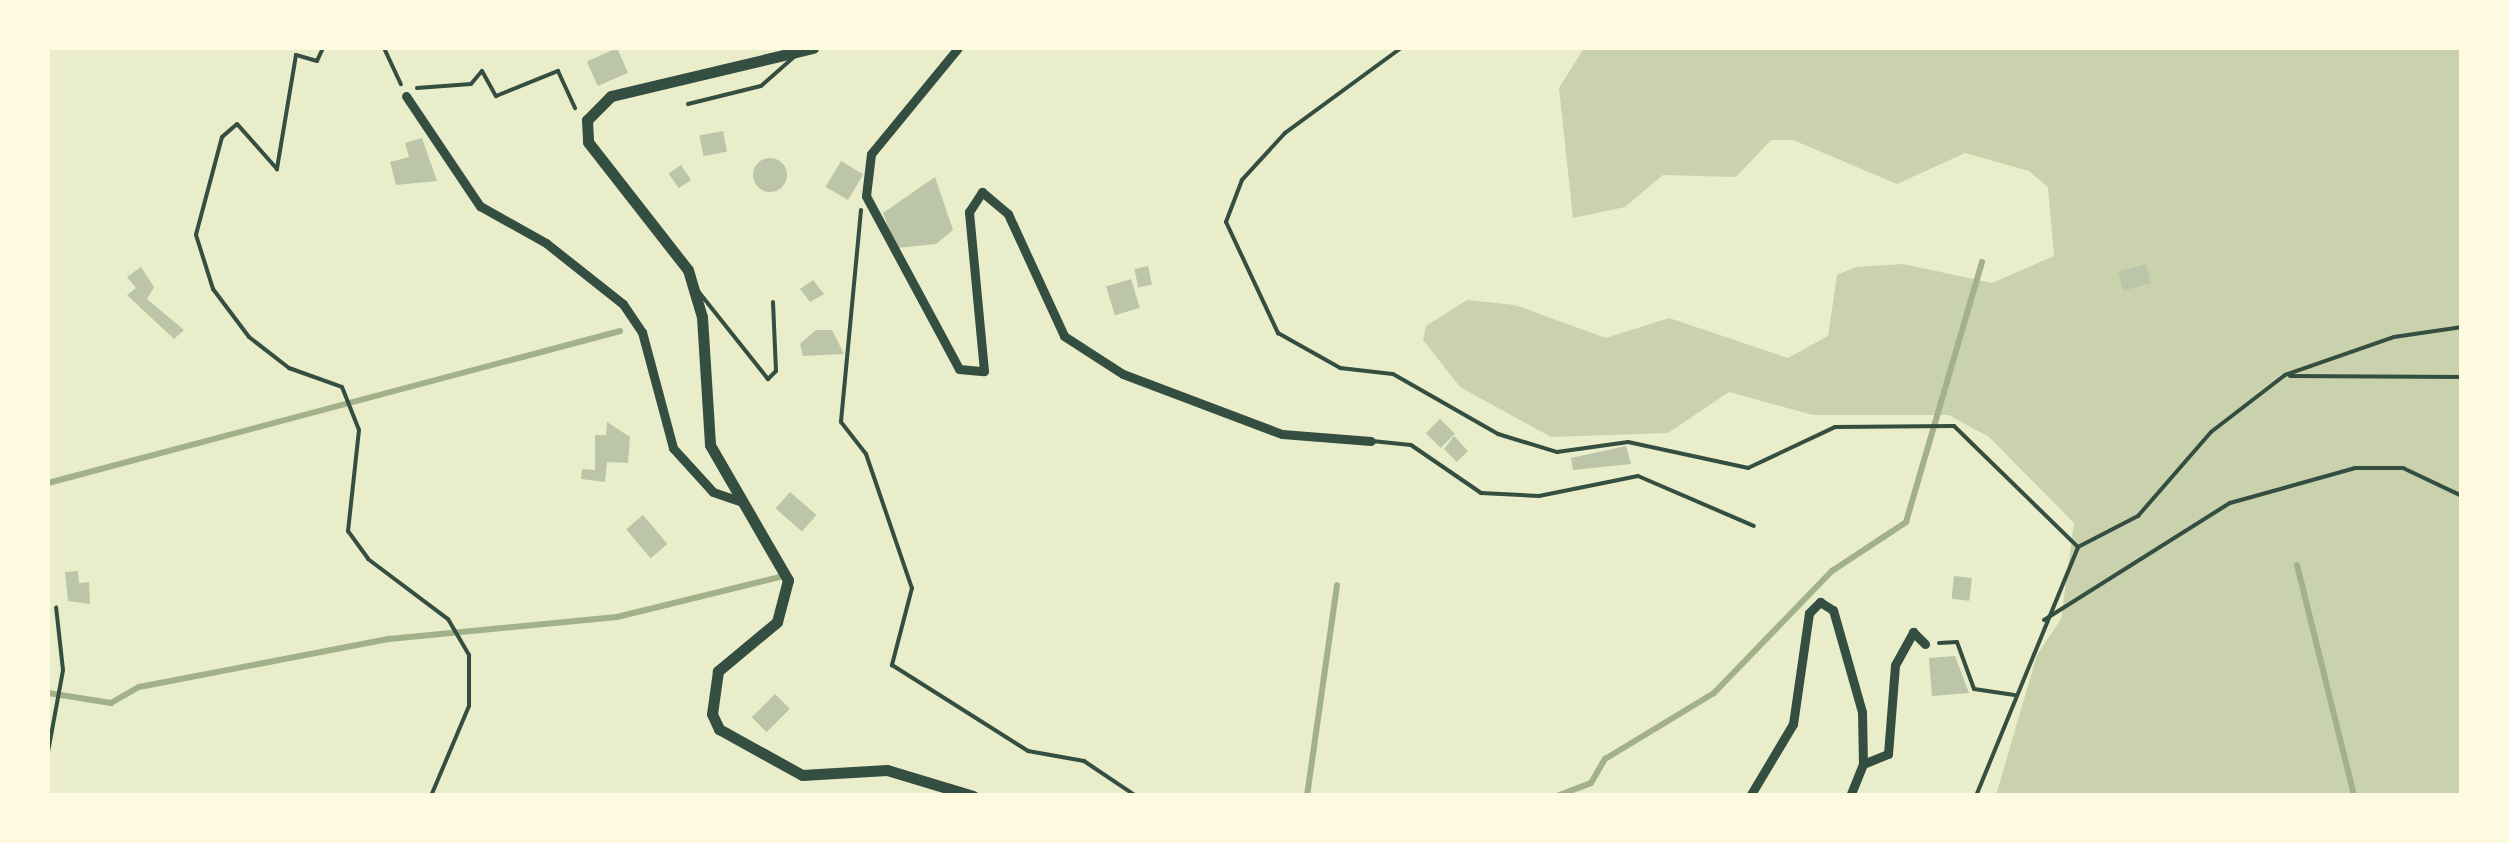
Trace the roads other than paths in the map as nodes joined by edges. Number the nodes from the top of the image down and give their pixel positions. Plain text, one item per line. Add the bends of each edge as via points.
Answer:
1 (813, 48) edge
2 (958, 48) edge
3 (797, 52) junction
4 (406, 96) dead end
5 (688, 104) dead end
6 (694, 286) junction
7 (773, 302) dead end
8 (1371, 442) joint
9 (742, 502) junction
10 (1754, 526) dead end
11 (1926, 644) road end
12 (1863, 764) junction
13 (974, 796) edge
14 (1750, 796) edge
15 (1850, 796) edge

1 - 3 street
2 - 8 street via 871,154 869,203 959,369 984,371 969,212 982,192 1008,214 1064,336 1123,374 1282,434
3 - 5 lane via 761,86
3 - 6 street via 611,96 592,110 586,131
4 - 9 street via 472,199 622,304 642,332 673,448 713,492
6 - 7 lane via 768,379 776,371
6 - 9 street via 706,431
8 - 10 lane via 1411,445 1482,493 1540,496 1638,476
9 - 13 street via 788,580 776,622 718,671 712,714 720,728 802,775 888,770
11 - 12 street via 1913,632 1896,665 1888,754
12 - 14 street via 1862,712 1834,614 1816,604 1793,724
12 - 15 street

